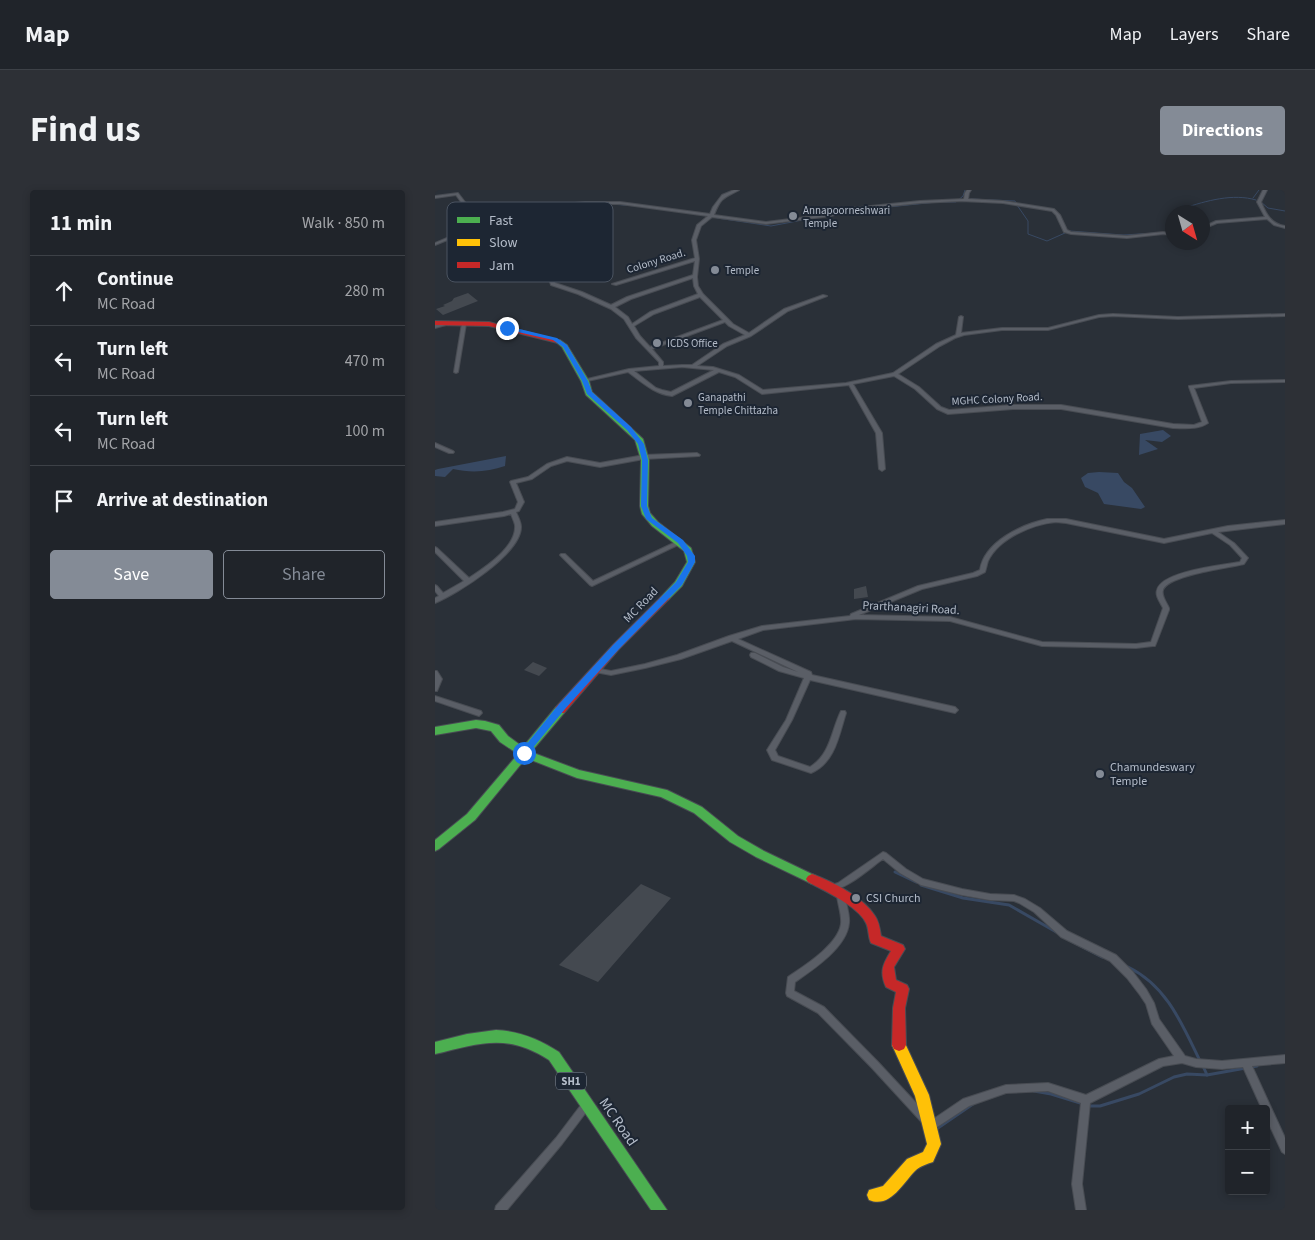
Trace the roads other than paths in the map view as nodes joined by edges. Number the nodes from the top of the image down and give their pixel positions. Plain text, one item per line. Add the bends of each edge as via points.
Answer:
1 (737, 190) edge
2 (969, 190) edge
3 (1265, 190) edge
4 (435, 197) edge
5 (964, 200) junction
6 (463, 202) edge
7 (613, 203) edge
8 (711, 216) junction
9 (1267, 218) junction
10 (1210, 225) edge
11 (1285, 227) edge
12 (1165, 233) edge
13 (447, 239) edge
14 (435, 244) edge
15 (697, 259) junction
16 (695, 276) junction
17 (552, 282) edge
18 (614, 284) dead end
19 (701, 295) junction
20 (825, 296) dead end
21 (611, 307) junction
22 (1285, 315) edge
23 (961, 317) dead end
24 (722, 322) junction
25 (464, 324) junction
26 (438, 325) edge
27 (631, 326) junction
28 (749, 335) junction
29 (958, 335) junction
30 (649, 349) junction
31 (692, 366) junction
32 (661, 367) junction
33 (629, 370) junction
34 (718, 370) junction
35 (456, 372) dead end
36 (895, 374) junction
37 (585, 381) junction
38 (1285, 381) edge
39 (850, 383) junction
40 (435, 445) edge
41 (451, 452) dead end
42 (697, 455) dead end
43 (644, 457) junction
44 (882, 469) dead end
45 (513, 512) junction
46 (1285, 522) edge
47 (435, 524) edge
48 (1213, 531) junction
49 (681, 542) junction
50 (435, 549) edge
51 (563, 555) dead end
52 (467, 581) junction
53 (435, 587) edge
54 (443, 596) junction
55 (435, 601) edge
56 (847, 618) junction
57 (731, 638) junction
58 (753, 656) dead end
59 (595, 670) junction
60 (435, 673) edge
61 (808, 676) junction
62 (435, 690) edge
63 (435, 698) edge
64 (955, 710) dead end
65 (479, 713) dead end
66 (843, 713) dead end
67 (435, 731) edge
68 (524, 753) junction
69 (435, 846) edge
70 (831, 888) junction
71 (841, 896) junction
72 (435, 1048) edge
73 (1182, 1059) junction
74 (1285, 1059) edge
75 (1245, 1063) junction
76 (1086, 1100) junction
77 (587, 1104) junction
78 (931, 1126) junction
79 (1285, 1148) edge
80 (874, 1195) dead end
81 (500, 1210) edge
82 (660, 1210) edge
83 (1081, 1210) edge

1 - 8 street via 723,196
2 - 5 street
3 - 9 street via 1259,202
4 - 6 street via 457,194
5 - 8 street via 851,210 767,223
5 - 12 street via 1048,209 1056,213 1065,231 1071,233 1127,237
7 - 8 street
8 - 15 street via 699,225 694,240
9 - 10 street
9 - 11 street
13 - 14 street
15 - 16 street, Colony Road.
15 - 18 street, Colony Road.
16 - 19 street, Colony Road.
16 - 21 street
17 - 21 street
19 - 24 street, Colony Road.
19 - 27 street via 653,313
20 - 28 street via 786,310
21 - 27 street
22 - 29 street via 1106,316 1048,329 1002,329
23 - 29 street
24 - 28 street, Colony Road.
24 - 30 street
25 - 26 main road
25 - 35 street
25 - 37 main road via 489,324 555,339 565,346
27 - 30 street
28 - 31 street via 725,345
29 - 36 street via 937,345
30 - 32 street via 661,362
31 - 32 street
31 - 34 street
32 - 33 street
33 - 34 street via 651,386 672,394
33 - 37 street
34 - 39 street via 737,376 762,392
36 - 38 street, MGHC Colony Road. via 948,412 1061,407 1189,427 1205,423 1191,387
36 - 39 street
37 - 43 main road via 589,393 639,439
39 - 44 street via 879,433
40 - 41 street
42 - 43 street
43 - 45 street via 599,464 567,459 549,465 536,475 513,482 521,502
43 - 49 main road via 646,514
45 - 47 street
45 - 52 street via 518,528 512,546 490,567
46 - 48 street
48 - 56 street via 1164,541 1066,521 1039,522 1010,535 983,563 983,571 920,588
48 - 56 street, Prarthanagiri Road. via 1245,558 1242,563 1192,572 1161,587 1160,597 1166,607 1153,644 1042,644 950,619
49 - 51 street via 592,584
49 - 59 main road, MC Road via 688,550 691,562 679,584
50 - 52 street
52 - 54 street
53 - 54 street
54 - 55 street
56 - 57 street, Prarthanagiri Road. via 762,628
57 - 59 street, Prarthanagiri Road. via 630,670 611,673
57 - 61 street via 806,671
58 - 61 street via 781,669
59 - 68 main road, MC Road
60 - 62 street via 439,679
61 - 64 street
61 - 66 street via 789,720 771,750 775,758 811,770 817,767 825,760
63 - 65 street
67 - 68 main road via 485,725 495,728
68 - 69 main road, MC Road via 471,817
68 - 70 main road via 577,774 663,793 698,810 754,851
70 - 71 main road
70 - 73 street via 840,886 883,855 921,882 1022,901 1064,934 1113,958 1150,1003 1155,1020
71 - 78 main road via 864,911 872,921 875,939 899,949 888,966 889,983 903,989 899,1008 899,1044 922,1095
71 - 78 street via 845,924 837,940 791,980 790,992 821,1010
72 - 77 main road, MC Road / SH1 via 497,1036 511,1036 542,1045 554,1056
73 - 75 street via 1196,1063
73 - 76 street via 1162,1062
74 - 75 street
75 - 79 street
76 - 78 street via 1048,1087 1005,1089 966,1102
76 - 83 street via 1077,1184
77 - 81 street
77 - 82 main road, MC Road / SH1
78 - 80 main road via 934,1144 928,1157 912,1164 887,1192

